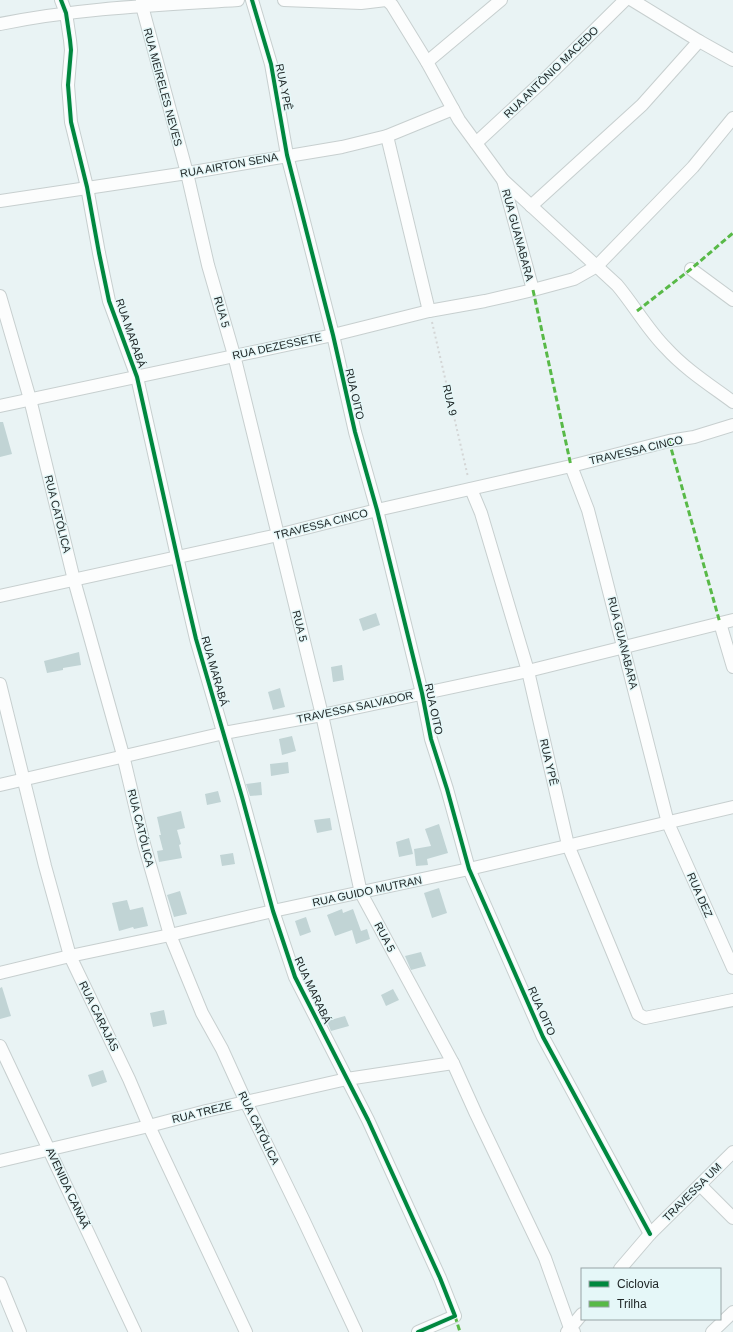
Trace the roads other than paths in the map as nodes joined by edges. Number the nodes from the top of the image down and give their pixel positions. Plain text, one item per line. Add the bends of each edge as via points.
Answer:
1 (61, 0) edge
2 (238, 0) edge
3 (252, 0) edge
4 (284, 0) edge
5 (501, 0) edge
6 (625, 0) edge
7 (632, 0) edge
8 (390, 1) edge
9 (142, 3) edge
10 (66, 13) junction
11 (0, 24) edge
12 (699, 41) junction
13 (733, 60) edge
14 (427, 62) junction
15 (453, 109) junction
16 (733, 118) edge
17 (387, 136) junction
18 (476, 143) junction
19 (287, 155) junction
20 (187, 173) junction
21 (503, 180) junction
22 (87, 188) junction
23 (0, 201) edge
24 (531, 206) junction
25 (597, 266) junction
26 (691, 269) dead end
27 (533, 290) junction
28 (0, 296) edge
29 (733, 300) edge
30 (429, 311) junction
31 (332, 335) junction
32 (234, 355) junction
33 (137, 377) junction
34 (30, 399) junction
35 (733, 402) edge
36 (0, 406) edge
37 (733, 425) edge
38 (571, 466) junction
39 (471, 489) junction
40 (377, 510) junction
41 (278, 535) junction
42 (177, 558) junction
43 (74, 580) junction
44 (0, 596) edge
45 (733, 620) edge
46 (720, 623) junction
47 (624, 647) junction
48 (733, 667) edge
49 (528, 671) junction
50 (0, 684) edge
51 (422, 693) junction
52 (322, 715) junction
53 (224, 733) junction
54 (123, 756) junction
55 (24, 779) junction
56 (0, 785) edge
57 (733, 807) edge
58 (668, 823) junction
59 (568, 845) junction
60 (469, 869) junction
61 (361, 893) junction
62 (273, 911) junction
63 (170, 935) junction
64 (70, 956) junction
65 (733, 968) edge
66 (0, 973) edge
67 (733, 1000) edge
68 (0, 1046) edge
69 (453, 1063) junction
70 (347, 1079) junction
71 (246, 1102) junction
72 (148, 1126) junction
73 (50, 1149) junction
74 (733, 1152) edge
75 (0, 1161) edge
76 (700, 1185) junction
77 (733, 1218) edge
78 (650, 1234) junction
79 (621, 1268) edge
80 (0, 1283) edge
81 (733, 1312) edge
82 (581, 1316) edge
83 (571, 1331) edge
84 (20, 1332) edge
85 (135, 1332) edge
86 (246, 1332) edge
87 (356, 1332) edge
88 (418, 1332) edge
89 (712, 1332) edge

1 - 10 street, RUA MARABÁ
2 - 9 street
3 - 19 street, RUA YPÊ via 271,64
4 - 8 street via 361,3
5 - 14 street
6 - 18 street, RUA ANTÔNIO MACEDO via 546,79
7 - 12 street
8 - 14 street
9 - 10 street
9 - 20 street, RUA MEIRELES NEVES
10 - 11 street
10 - 22 street, RUA MARABÁ via 71,50 68,100
12 - 13 street
12 - 24 street via 642,105
14 - 15 street
15 - 17 street, RUA AIRTON SENA
15 - 18 street
16 - 25 street, RUA DEZESSETE via 692,167
17 - 19 street, RUA AIRTON SENA via 342,147
17 - 30 street
18 - 21 street
19 - 20 street, RUA AIRTON SENA
19 - 31 street, RUA OITO
20 - 22 street, RUA AIRTON SENA
20 - 32 street, RUA 5 via 208,265
21 - 24 street
21 - 27 street, RUA GUANABARA
22 - 23 street, RUA AIRTON SENA
22 - 33 street, RUA MARABÁ via 109,301
24 - 25 street
25 - 27 street, RUA DEZESSETE via 574,279
25 - 35 street via 626,296 666,348 682,364
26 - 29 street
27 - 30 street, RUA DEZESSETE
28 - 34 street, RUA CATÓLICA
30 - 31 street, RUA DEZESSETE
31 - 32 street, RUA DEZESSETE
31 - 40 street, RUA OITO
32 - 33 street, RUA DEZESSETE
32 - 41 street, RUA 5
33 - 34 street, RUA DEZESSETE
33 - 42 street, RUA MARABÁ
34 - 36 street, RUA DEZESSETE
34 - 43 street, RUA CATÓLICA
37 - 38 street, TRAVESSA CINCO via 694,437
38 - 39 street, TRAVESSA CINCO
38 - 47 street, RUA GUANABARA via 588,510
39 - 40 street, TRAVESSA CINCO
39 - 49 street, RUA YPÊ via 481,513
40 - 41 street, TRAVESSA CINCO
40 - 51 street, RUA OITO
41 - 42 street, TRAVESSA CINCO
41 - 52 street, RUA 5
42 - 43 street, TRAVESSA CINCO
42 - 53 street, RUA MARABÁ via 196,639
43 - 44 street, TRAVESSA CINCO
43 - 54 street, RUA CATÓLICA
45 - 46 street, TRAVESSA SALVADOR
46 - 47 street, TRAVESSA SALVADOR
46 - 48 street
47 - 49 street, TRAVESSA SALVADOR
47 - 58 street, RUA GUANABARA
49 - 51 street, TRAVESSA SALVADOR
49 - 59 street, RUA YPÊ
50 - 55 street, RUA CARAJÁS
51 - 52 street, TRAVESSA SALVADOR
51 - 60 street, RUA OITO via 431,739
52 - 53 street, TRAVESSA SALVADOR
52 - 61 street, RUA 5
53 - 54 street, TRAVESSA SALVADOR
53 - 62 street, RUA MARABÁ
54 - 55 street, TRAVESSA SALVADOR
54 - 63 street, RUA CATÓLICA via 144,844
55 - 56 street, TRAVESSA SALVADOR
55 - 64 street, RUA CARAJÁS
57 - 58 street, RUA GUIDO MUTRAN
58 - 59 street, RUA GUIDO MUTRAN
58 - 65 street, RUA DEZ
59 - 60 street, RUA GUIDO MUTRAN
59 - 67 street, RUA YPÊ via 638,1014 645,1018
60 - 61 street, RUA GUIDO MUTRAN
60 - 78 street, RUA OITO via 543,1037
61 - 62 street, RUA GUIDO MUTRAN
61 - 69 street, RUA 5
62 - 63 street, RUA GUIDO MUTRAN
62 - 70 street, RUA MARABÁ via 295,977
63 - 64 street, RUA GUIDO MUTRAN
63 - 71 street, RUA CATÓLICA via 202,1013
64 - 66 street, RUA GUIDO MUTRAN
64 - 72 street, RUA CARAJÁS via 129,1079
68 - 73 street, AVENIDA CANAÃ
69 - 70 street, RUA TREZE
69 - 83 street, RUA 5 via 544,1258
70 - 71 street, RUA TREZE
70 - 88 street, RUA MARABÁ via 368,1120 455,1316
71 - 72 street, RUA TREZE
71 - 87 street, RUA CATÓLICA
72 - 73 street, RUA TREZE
72 - 86 street, RUA CARAJÁS
73 - 75 street, RUA TREZE
73 - 85 street, AVENIDA CANAÃ
74 - 76 street, TRAVESSA UM
76 - 77 street
76 - 78 street, TRAVESSA UM
78 - 79 street, TRAVESSA UM
80 - 84 street
81 - 89 street
82 - 83 street

